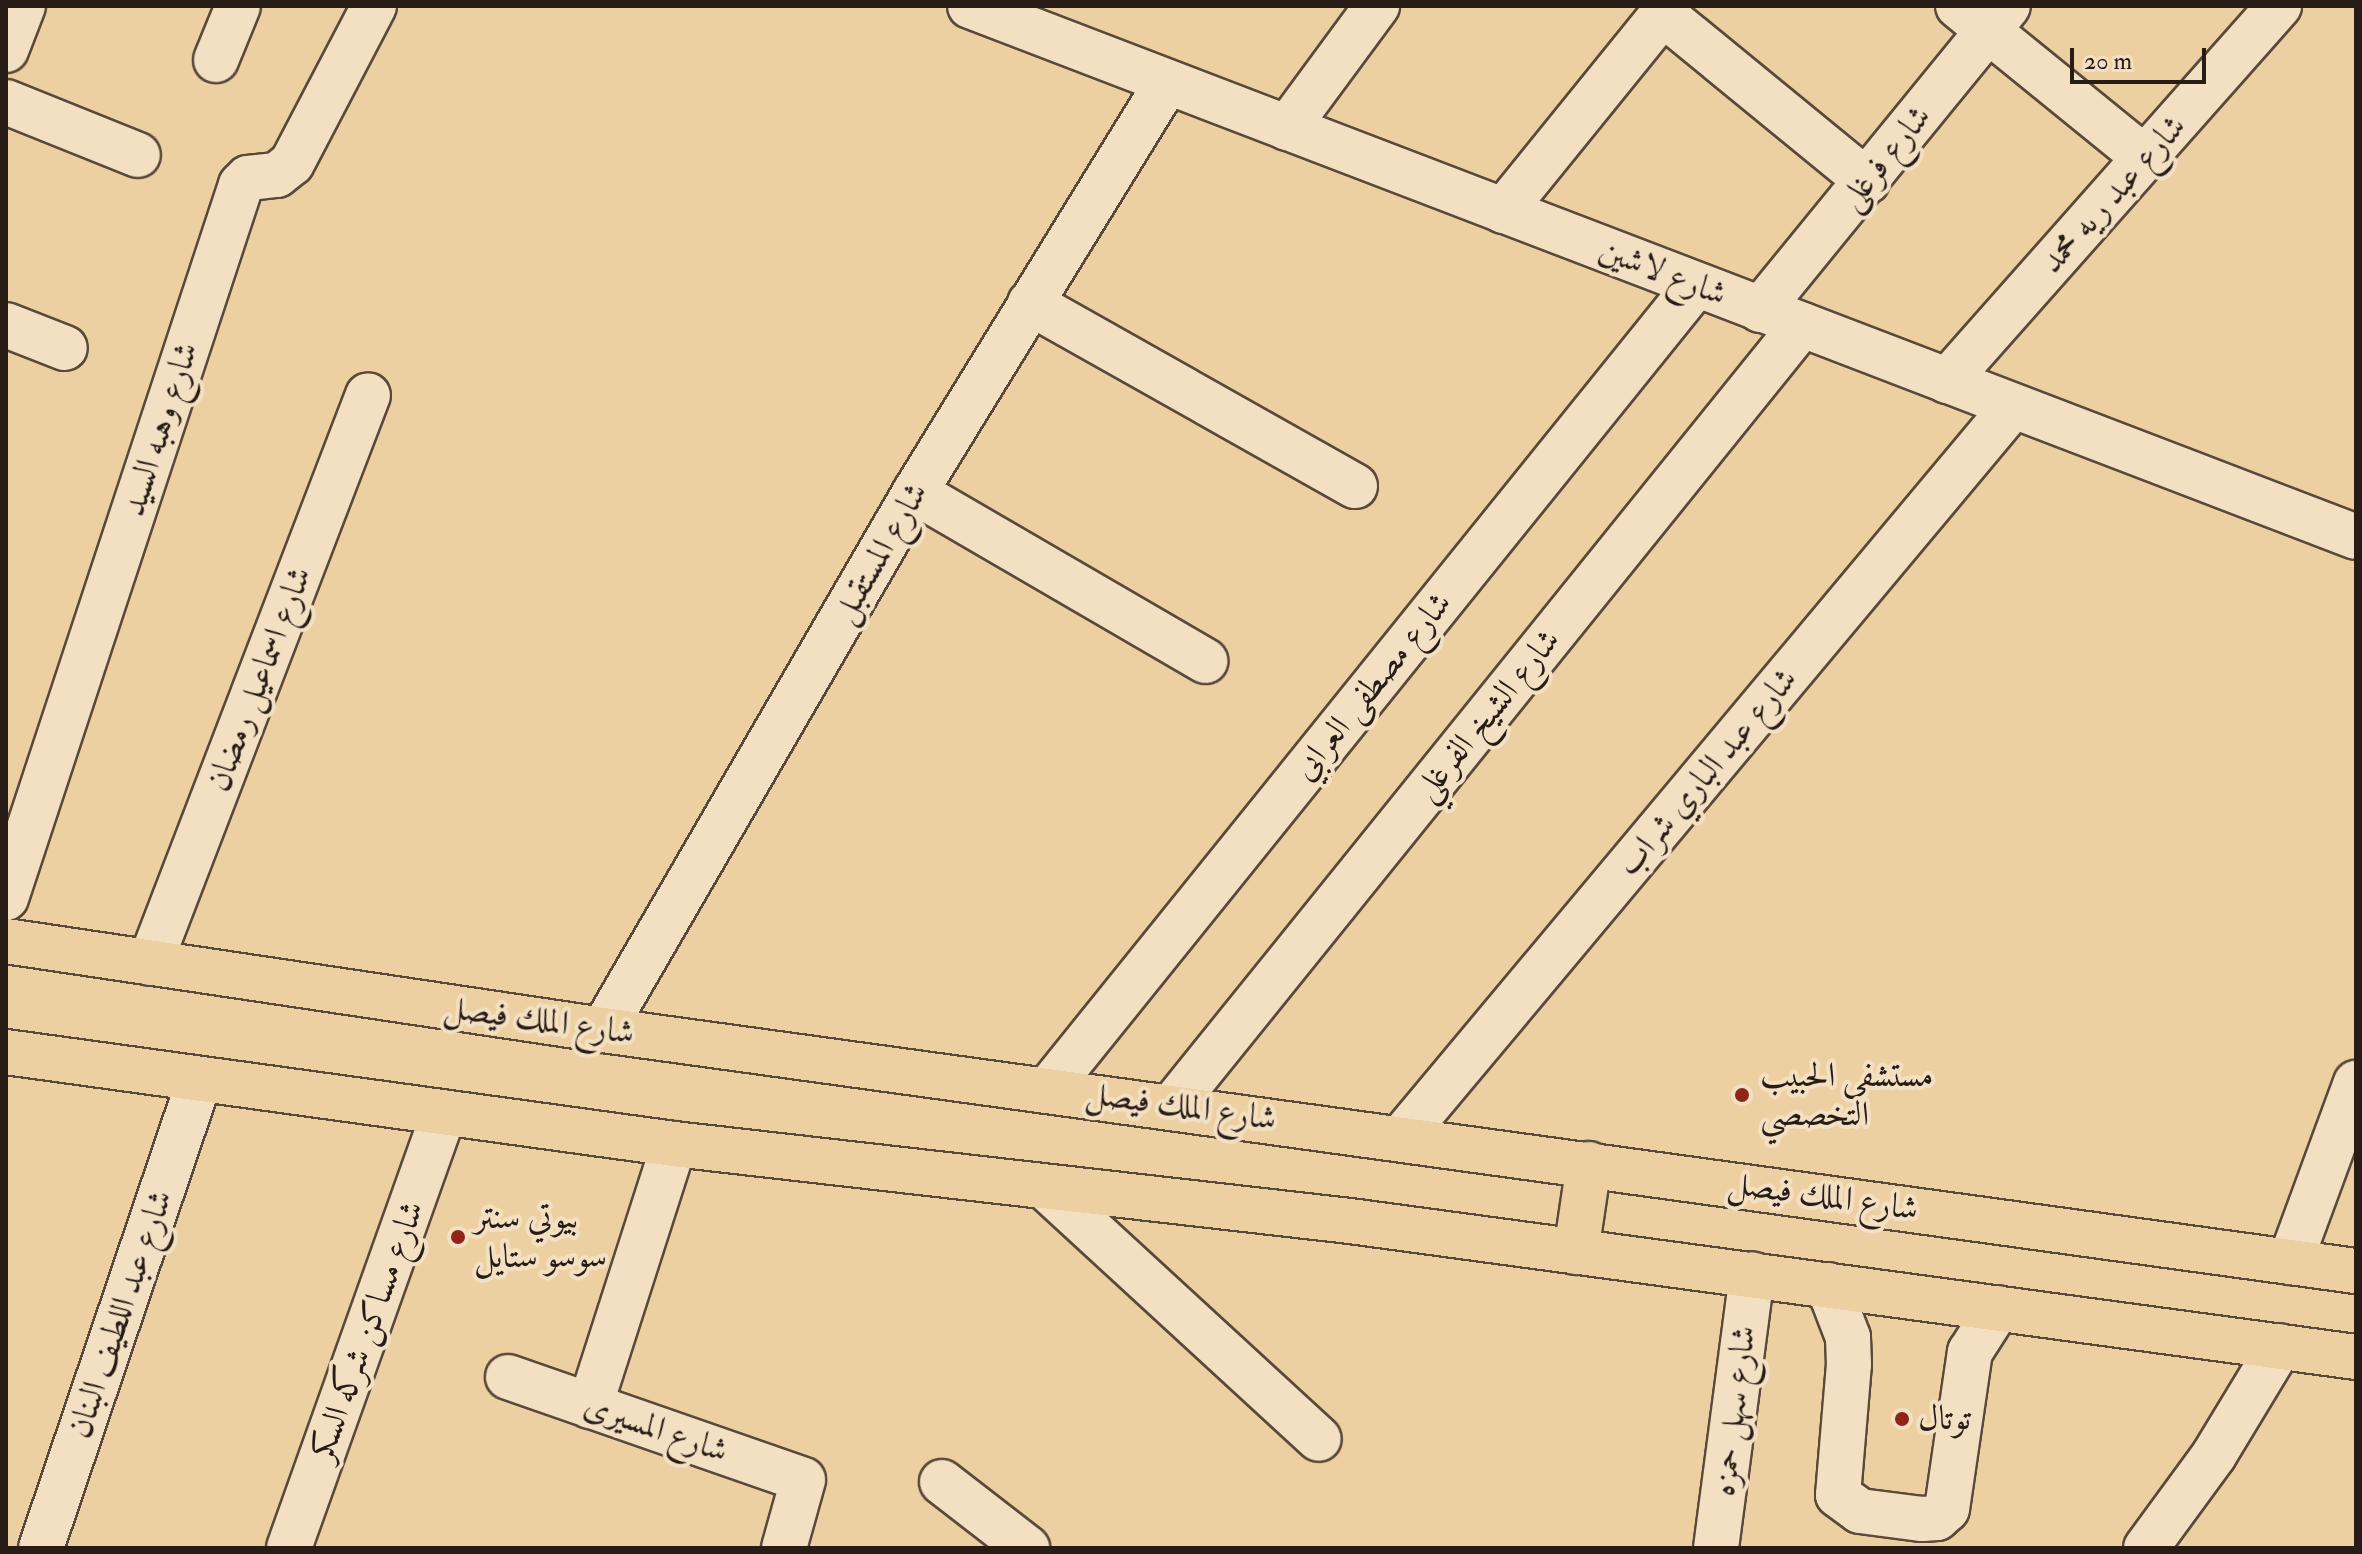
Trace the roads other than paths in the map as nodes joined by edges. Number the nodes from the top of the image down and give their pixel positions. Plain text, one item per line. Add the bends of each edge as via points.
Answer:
1 (23, 6) edge
2 (238, 6) edge
3 (374, 6) edge
4 (970, 6) edge
5 (1377, 6) edge
6 (2279, 6) edge
7 (1666, 10) edge
8 (1985, 14) edge
9 (6, 50) edge
10 (216, 60) dead end
11 (1167, 83) junction
12 (6, 102) edge
13 (1287, 128) junction
14 (138, 155) dead end
15 (2145, 158) junction
16 (1867, 181) junction
17 (1503, 211) junction
18 (1696, 285) junction
19 (1030, 303) junction
20 (1760, 310) junction
21 (6, 325) edge
22 (1802, 325) junction
23 (65, 348) dead end
24 (1947, 381) junction
25 (368, 395) dead end
26 (2013, 406) junction
27 (1355, 486) dead end
28 (915, 492) junction
29 (2346, 519) edge
30 (1205, 661) dead end
31 (6, 898) edge
32 (6, 941) edge
33 (150, 963) junction
34 (603, 1030) junction
35 (6, 1052) edge
36 (199, 1080) junction
37 (2356, 1083) edge
38 (1049, 1088) junction
39 (1173, 1105) junction
40 (444, 1113) junction
41 (1401, 1138) junction
42 (674, 1144) junction
43 (1589, 1164) junction
44 (1047, 1189) junction
45 (1576, 1252) junction
46 (2290, 1262) junction
47 (2356, 1271) edge
48 (1752, 1274) junction
49 (1828, 1285) junction
50 (1998, 1308) junction
51 (2280, 1346) junction
52 (2356, 1357) edge
53 (508, 1377) dead end
54 (590, 1406) junction
55 (1319, 1439) dead end
56 (942, 1482) dead end
57 (41, 1548) edge
58 (289, 1548) edge
59 (784, 1548) edge
60 (1027, 1548) edge
61 (1716, 1548) edge
62 (2146, 1548) edge

1 - 9 street
2 - 10 street
3 - 31 street, شارع وهبه السيد via 292,163 277,175 248,178 241,185
4 - 11 street, شارع لاشين
5 - 13 street
6 - 15 street, شارع عبد ريه محمد
7 - 16 street
7 - 17 street
8 - 15 street
8 - 16 street, شارع فرغلى
11 - 13 street, شارع لاشين
11 - 19 street, شارع المستقبل
12 - 14 street
13 - 17 street, شارع لاشين
15 - 24 street, شارع عبد ريه محمد
16 - 20 street, شارع فرغلى
17 - 18 street, شارع لاشين
18 - 20 street, شارع لاشين
18 - 38 street, شارع مصطفى العرابي
19 - 27 street
19 - 28 street, شارع المستقبل
20 - 22 street, شارع لاشين
21 - 23 street
22 - 24 street, شارع لاشين
22 - 39 street, شارع الشيخ الفرغلي
24 - 26 street, شارع لاشين
25 - 33 street, شارع اسماعيل رمضان
26 - 29 street, شارع لاشين
26 - 41 street, شارع عبد الباري شراب
28 - 30 street
28 - 34 street, شارع المستقبل
32 - 33 main road, شارع الملك فيصل
33 - 34 main road, شارع الملك فيصل
34 - 38 main road, شارع الملك فيصل
35 - 36 main road
36 - 40 main road
36 - 57 street, شارع عبد اللطيف البنان
37 - 46 street
38 - 39 main road, شارع الملك فيصل
39 - 41 main road, شارع الملك فيصل
40 - 42 main road
40 - 58 street, شارع مساكن شركه السكر
41 - 43 main road, شارع الملك فيصل
42 - 44 main road
42 - 54 street
43 - 45 main road
43 - 46 main road, شارع الملك فيصل
44 - 45 main road
44 - 55 street
45 - 48 main road
46 - 47 main road, شارع الملك فيصل
48 - 49 main road
48 - 61 street, شارع سهل حمزه
49 - 50 main road
49 - 50 street via 1848,1337 1838,1495 1860,1511 1922,1519 1937,1518 1947,1509 1970,1352
50 - 51 main road
51 - 52 main road
51 - 62 street via 2214,1455
53 - 54 street, شارع المسيرى
54 - 59 street, شارع المسيرى via 803,1480
56 - 60 street

